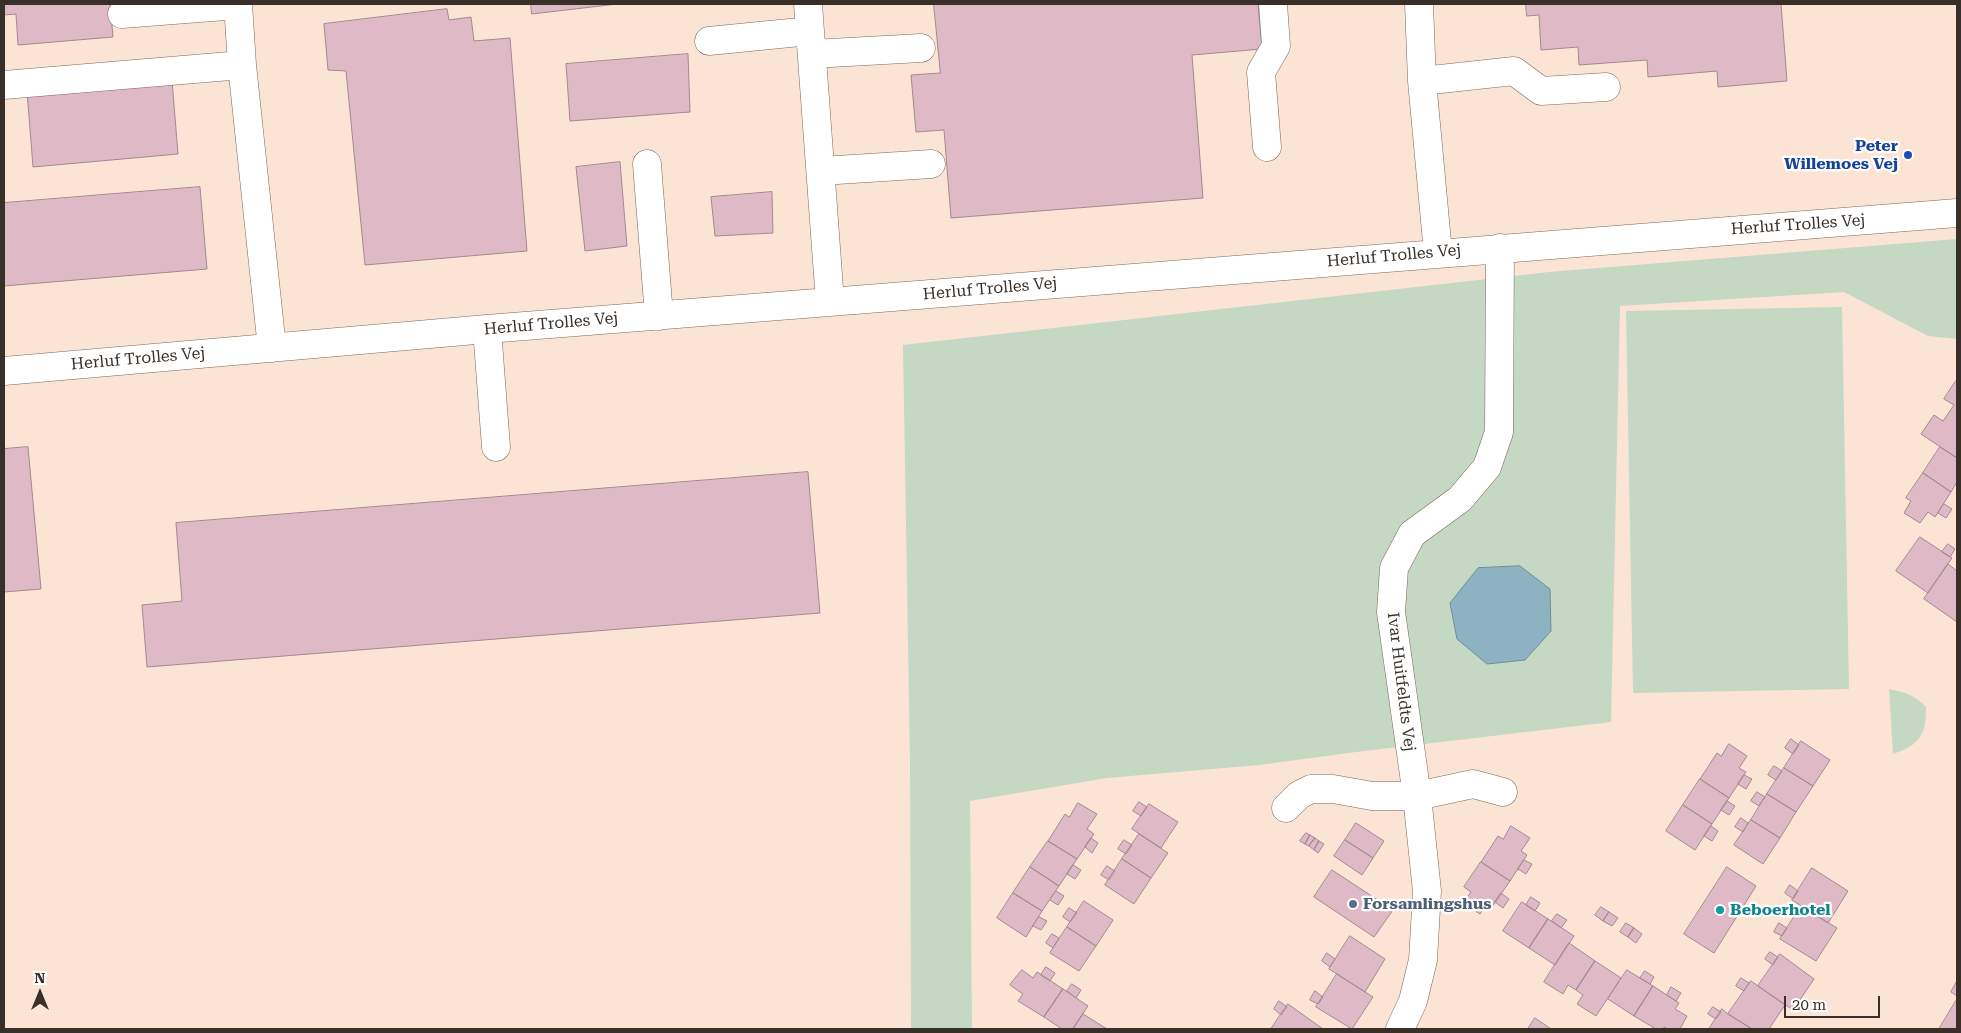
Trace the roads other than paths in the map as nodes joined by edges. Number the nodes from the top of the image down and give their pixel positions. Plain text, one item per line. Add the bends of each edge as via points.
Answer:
1 (238, 4) edge
2 (808, 4) edge
3 (1273, 4) edge
4 (1419, 4) edge
5 (122, 14) dead end
6 (709, 41) dead end
7 (811, 42) junction
8 (921, 48) dead end
9 (242, 65) junction
10 (1422, 81) junction
11 (4, 85) edge
12 (1606, 87) dead end
13 (1268, 147) dead end
14 (647, 164) dead end
15 (931, 164) dead end
16 (821, 171) junction
17 (1957, 213) edge
18 (1500, 248) junction
19 (1438, 253) junction
20 (830, 302) junction
21 (659, 316) junction
22 (487, 330) junction
23 (272, 348) junction
24 (4, 371) edge
25 (496, 447) dead end
26 (1503, 792) dead end
27 (1417, 796) junction
28 (1286, 808) dead end
29 (1400, 1029) edge

1 - 5 street
1 - 9 street
2 - 7 street
3 - 13 street via 1276,46 1261,72
4 - 10 street
6 - 7 street
7 - 8 street
7 - 16 street
9 - 11 street
9 - 23 street
10 - 12 street via 1514,71 1541,92
10 - 19 street
14 - 21 street
15 - 16 street
16 - 20 street
17 - 18 street, Herluf Trolles Vej
18 - 19 street, Herluf Trolles Vej
18 - 27 street, Ivar Huitfeldts Vej via 1499,432 1487,467 1460,499 1412,534 1394,568 1391,612
19 - 20 street, Herluf Trolles Vej
20 - 21 street, Herluf Trolles Vej
21 - 22 street, Herluf Trolles Vej
22 - 23 street, Herluf Trolles Vej
22 - 25 street
23 - 24 street, Herluf Trolles Vej
26 - 27 street via 1473,784
27 - 28 street via 1372,796 1333,789 1311,789
27 - 29 street, Ivar Huitfeldts Vej via 1426,891 1423,960 1413,1001

